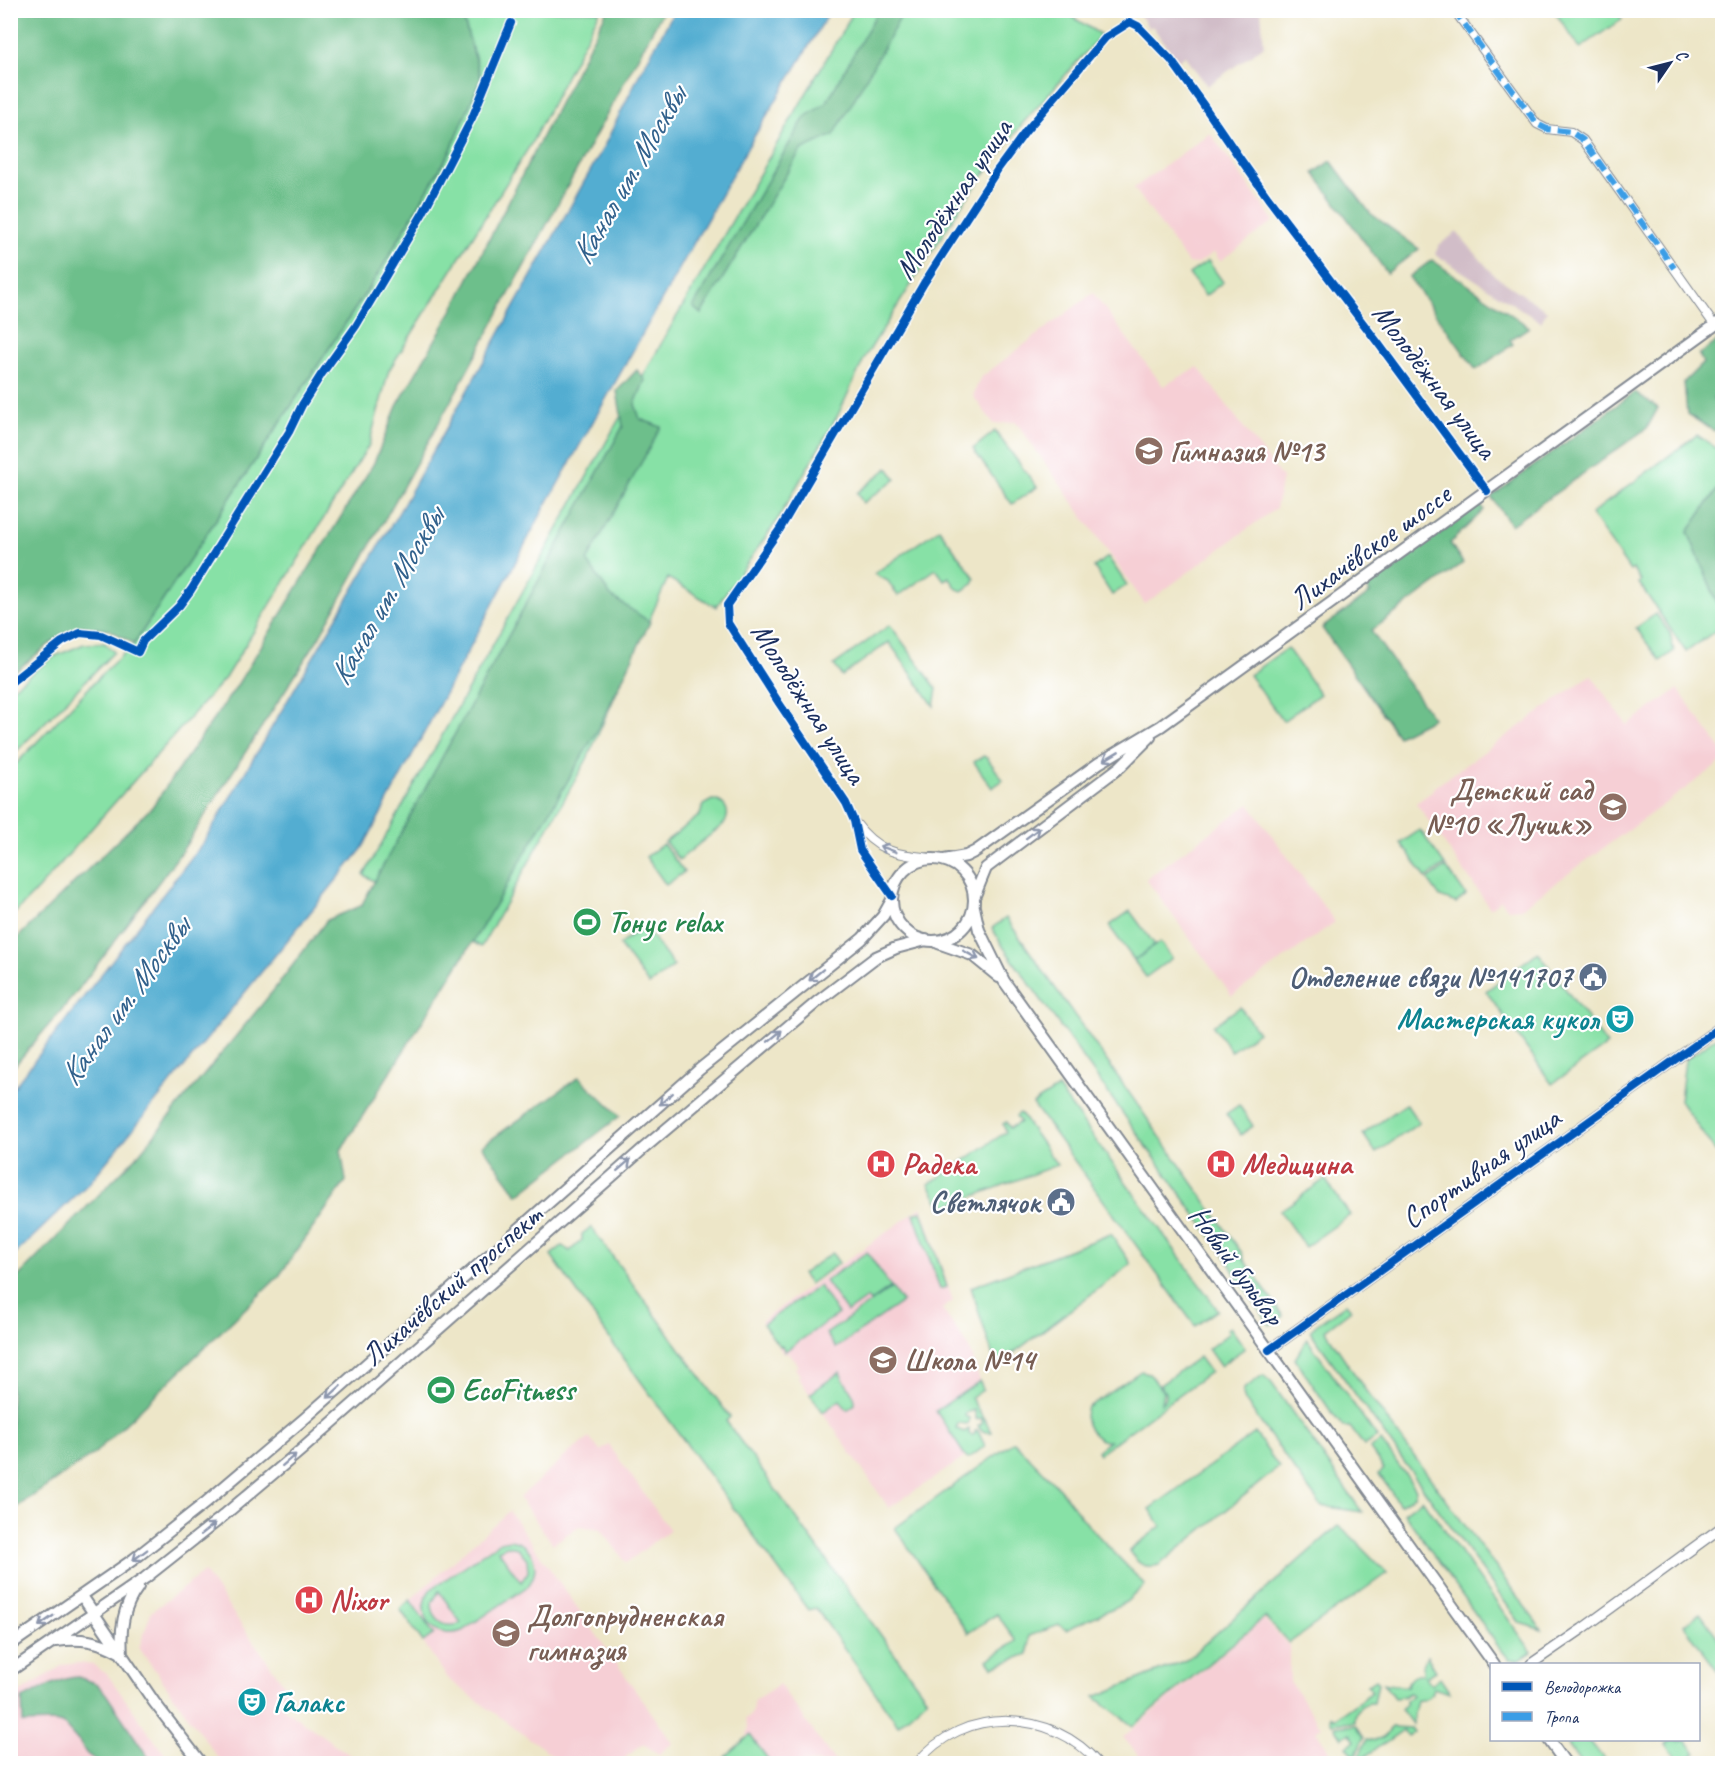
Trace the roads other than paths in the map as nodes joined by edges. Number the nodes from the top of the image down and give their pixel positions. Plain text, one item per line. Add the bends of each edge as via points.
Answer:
1 (1454, 10) edge
2 (511, 23) dead end
3 (1719, 323) edge
4 (1487, 491) junction
5 (10, 683) edge
6 (1161, 726) junction
7 (854, 820) junction
8 (932, 858) junction
9 (944, 860) junction
10 (974, 895) junction
11 (892, 898) junction
12 (974, 907) junction
13 (928, 941) junction
14 (1004, 981) junction
15 (1722, 1026) edge
16 (1269, 1350) junction
17 (1722, 1527) edge
18 (145, 1578) junction
19 (82, 1596) junction
20 (94, 1614) junction
21 (53, 1642) junction
22 (10, 1645) edge
23 (122, 1654) junction
24 (1493, 1663) edge
25 (1534, 1663) edge
26 (10, 1671) edge
27 (1550, 1741) edge
28 (202, 1764) edge
29 (916, 1764) edge
30 (1099, 1764) edge
31 (1566, 1764) edge

1 - 3 street via 1537,124 1571,132 1584,140
2 - 5 street via 472,118 423,213 179,606 143,641 138,652 101,635 80,633 62,642
3 - 4 main road, Лихачёвское шоссе
4 - 6 main road, Лихачёвское шоссе
4 - 7 street, Молодёжная улица via 1170,60 1130,22 1106,37 1002,164 924,283 780,529 727,605 728,623
6 -> 9 main road, Лихачёвское шоссе via 1099,763 976,852
10 -> 6 main road, Лихачёвское шоссе via 986,868 1120,767
8 -> 7 street, Молодёжная улица via 885,849 870,840
7 - 11 street, Молодёжная улица via 860,850
8 - 9 main road
8 - 11 main road, Лихачёвский проспект via 915,862 902,873
9 - 10 main road via 964,872
10 - 12 main road
11 - 13 main road via 901,926
11 -> 19 main road, Лихачёвский проспект via 883,916 862,939 700,1069 295,1426 171,1530
12 - 13 main road, Лихачёвский проспект via 959,932
12 - 14 main road, Новый бульвар via 979,930
13 -> 14 main road, Новый бульвар via 972,955
18 -> 13 main road, Лихачёвский проспект via 245,1498 804,1013 876,957
14 - 16 main road, Новый бульвар
15 - 16 street, Спортивная улица
16 - 24 main road, Новый бульвар
17 - 25 street
18 - 20 main road, Лихачёвский проспект
18 - 23 main road via 132,1594 123,1618
19 - 20 main road
19 -> 22 main road, Лихачёвский проспект
20 - 21 main road, Лихачёвский проспект
20 - 23 main road
21 - 23 main road via 96,1641
21 - 26 main road, Лихачёвский проспект
23 - 28 main road
27 - 31 main road
29 - 30 street via 935,1745 961,1730 997,1720 1047,1726 1069,1737

